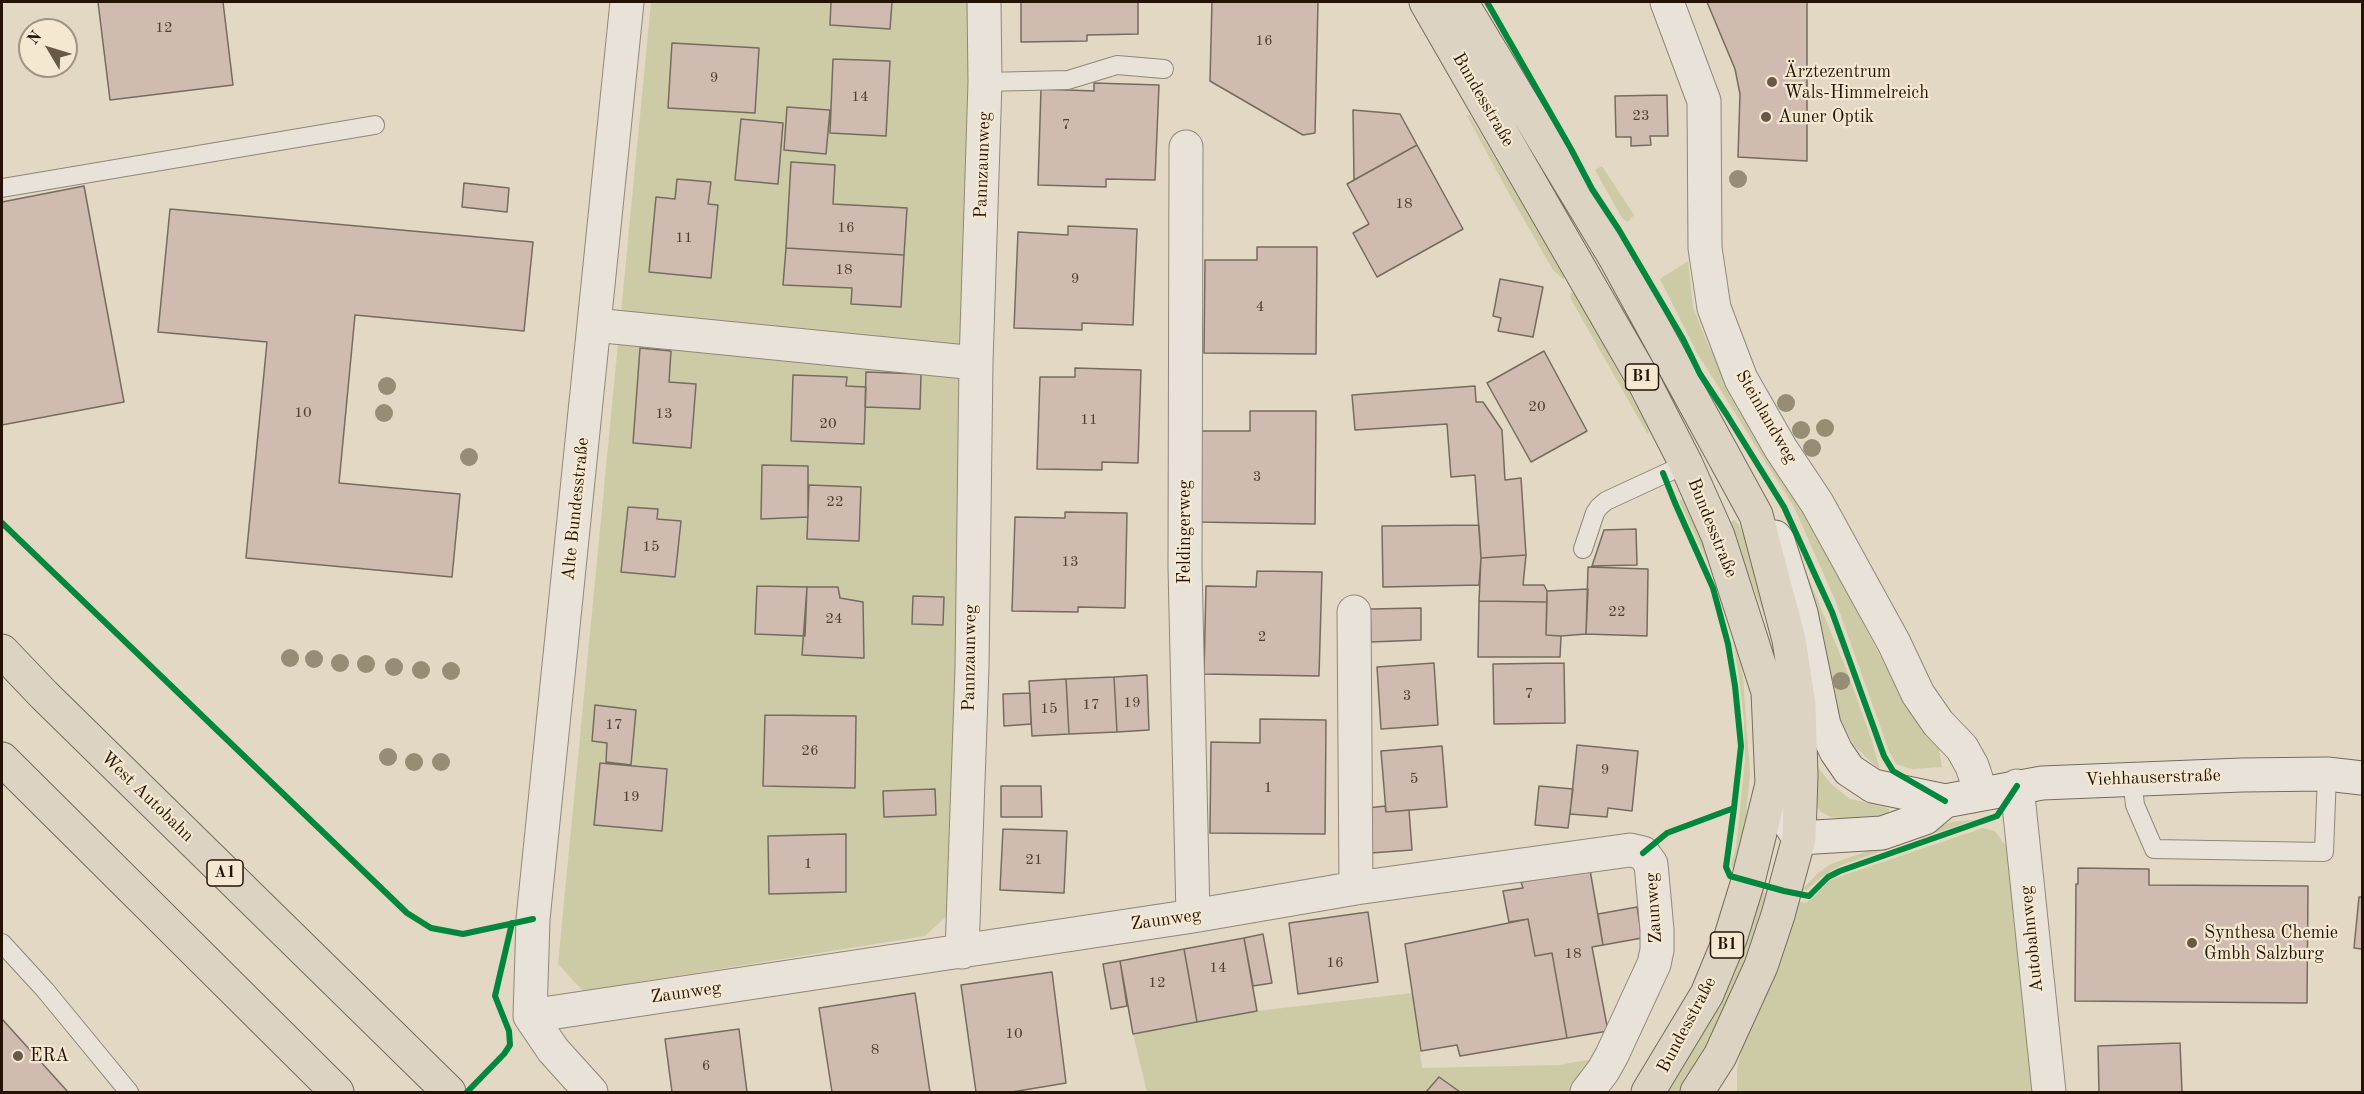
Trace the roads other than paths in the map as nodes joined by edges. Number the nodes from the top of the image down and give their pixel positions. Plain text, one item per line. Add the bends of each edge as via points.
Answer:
1 (627, 2) edge
2 (984, 2) edge
3 (1426, 2) edge
4 (1461, 2) edge
5 (1667, 2) edge
6 (1164, 69) dead end
7 (985, 82) junction
8 (375, 125) dead end
9 (1186, 147) dead end
10 (2, 188) edge
11 (594, 326) junction
12 (976, 363) junction
13 (1686, 464) junction
14 (1756, 515) junction
15 (1583, 549) dead end
16 (1354, 612) dead end
17 (2, 651) edge
18 (2, 759) edge
19 (2327, 774) junction
20 (2132, 778) junction
21 (2362, 778) edge
22 (1772, 784) junction
23 (2017, 786) junction
24 (1981, 794) junction
25 (1945, 801) junction
26 (1799, 838) junction
27 (1356, 888) junction
28 (1193, 916) junction
29 (2, 943) edge
30 (962, 952) junction
31 (530, 1016) junction
32 (272, 1029) junction
33 (129, 1092) edge
34 (310, 1092) edge
35 (337, 1092) edge
36 (449, 1092) edge
37 (591, 1092) edge
38 (1587, 1092) edge
39 (1648, 1092) edge
40 (1697, 1092) edge
41 (2049, 1092) edge

1 - 11 street, Alte Bundesstraße
2 - 7 street, Pannzaunweg
3 - 13 main road, Bundesstraße / B1 via 1634,362
4 - 14 main road, Bundesstraße / B1 via 1616,259
5 - 24 street, Steinlandweg via 1704,101 1705,248 1714,308 1741,379 1817,503 1918,694 1962,748
6 - 7 lane via 1117,65 1068,80
7 - 12 street, Pannzaunweg
8 - 10 lane
9 - 28 street, Feldingerweg via 1185,567
11 - 12 street
11 - 31 street, Alte Bundesstraße via 533,919
12 - 30 street, Pannzaunweg via 972,668
13 - 15 lane via 1599,507
13 - 22 main road, Bundesstraße / B1 via 1718,536 1768,693
14 - 25 street, Viehhauserstraße via 1778,541 1801,612 1824,725 1836,751 1849,770 1873,786
14 - 26 main road, Bundesstraße / B1 via 1788,640 1799,706
16 - 27 street
17 - 36 main road, West Autobahn / A1
18 - 32 main road
19 - 20 street, Viehhauserstraße
19 - 20 lane via 2324,852 2154,849 2135,805
19 - 21 street, Viehhauserstraße
20 - 23 street, Viehhauserstraße
22 - 26 street via 1783,813
22 - 39 main road, Bundesstraße / B1 via 1731,936 1707,994
23 - 24 street, Viehhauserstraße
23 - 41 street, Autobahnweg
24 - 25 street, Viehhauserstraße
25 - 26 street, Viehhauserstraße via 1925,818 1882,833
26 - 40 main road, Bundesstraße / B1 via 1761,966 1720,1056
27 - 28 street, Zaunweg
27 - 38 street, Zaunweg via 1630,850 1643,853 1651,864 1658,930 1654,964 1612,1055
28 - 30 street, Zaunweg
29 - 33 lane
30 - 31 street, Zaunweg
31 - 37 street via 553,1050
32 - 34 main road
32 - 35 main road

